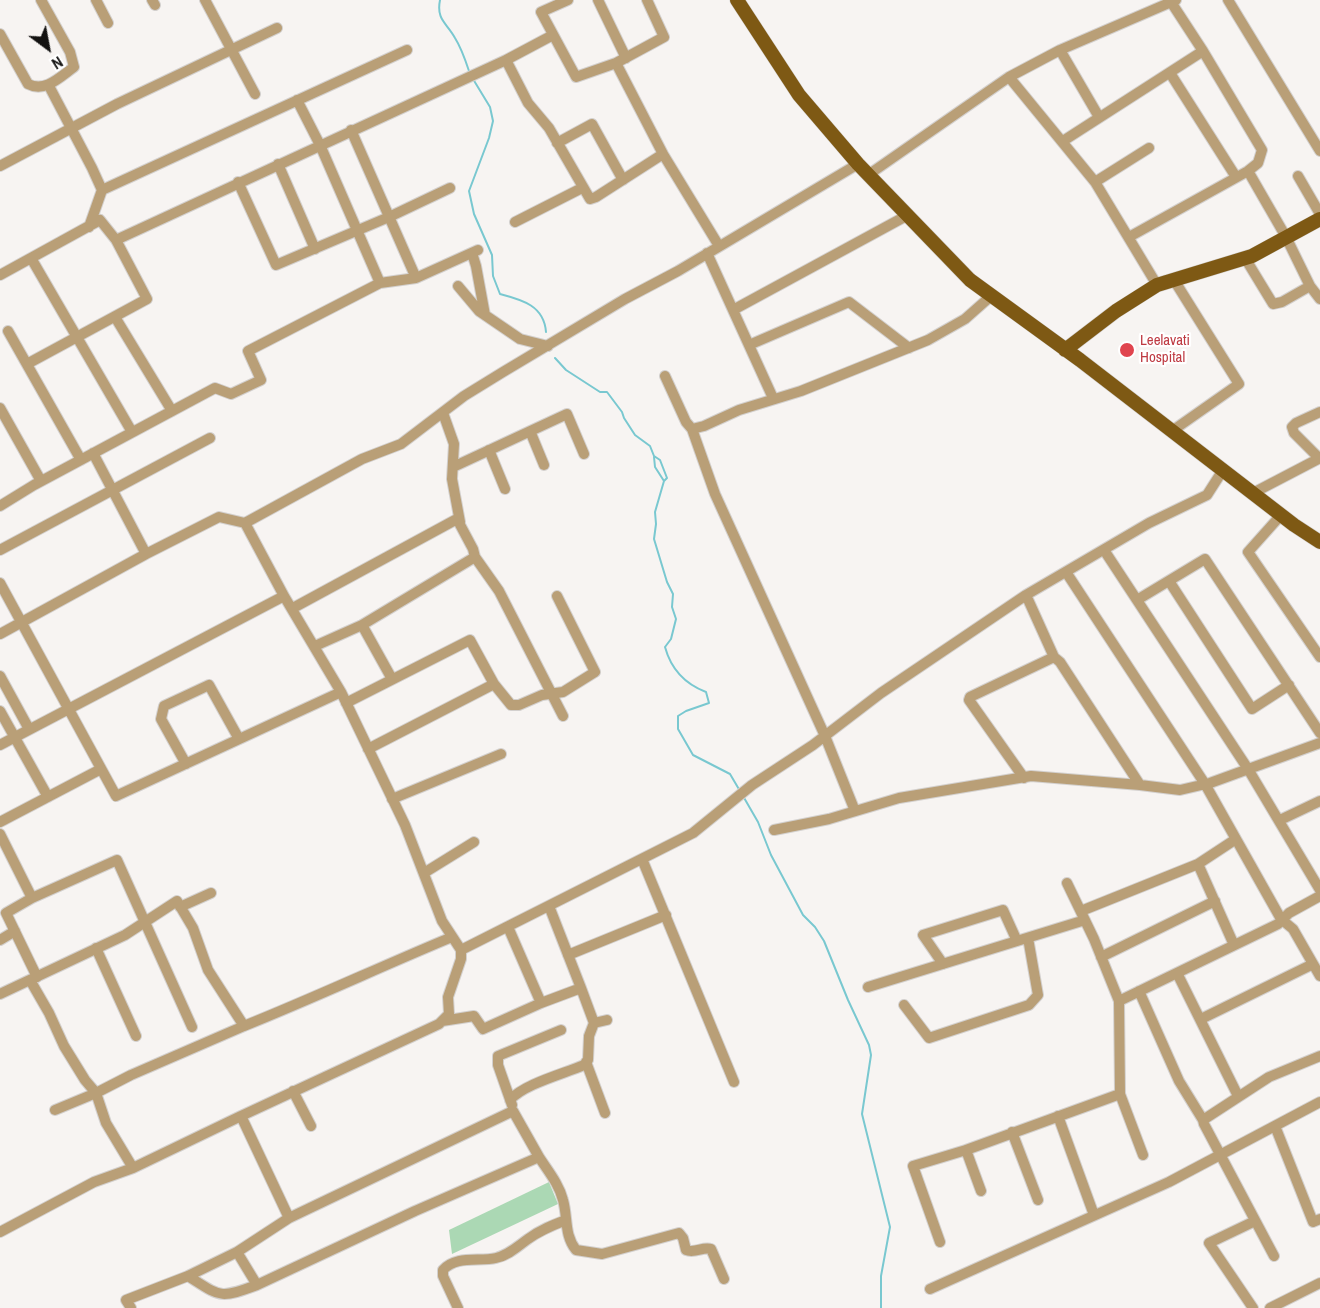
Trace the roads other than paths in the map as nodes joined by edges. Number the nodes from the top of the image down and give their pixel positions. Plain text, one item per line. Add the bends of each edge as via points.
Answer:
1 (41, 0) edge
2 (96, 0) edge
3 (205, 0) edge
4 (568, 0) edge
5 (598, 0) edge
6 (647, 0) edge
7 (737, 0) edge
8 (1228, 0) edge
9 (1174, 1) edge
10 (108, 23) dead end
11 (276, 28) dead end
12 (0, 33) edge
13 (553, 35) junction
14 (407, 50) dead end
15 (1060, 50) junction
16 (232, 51) junction
17 (1203, 51) junction
18 (506, 60) junction
19 (621, 61) junction
20 (1170, 73) junction
21 (1009, 77) junction
22 (49, 86) junction
23 (255, 94) dead end
24 (297, 100) junction
25 (1099, 117) junction
26 (70, 127) junction
27 (351, 130) junction
28 (1063, 141) junction
29 (557, 143) junction
30 (320, 145) junction
31 (1149, 148) dead end
32 (1320, 151) edge
33 (663, 154) junction
34 (278, 164) junction
35 (858, 164) junction
36 (0, 166) edge
37 (1248, 171) junction
38 (868, 175) junction
39 (1298, 176) dead end
40 (1236, 177) junction
41 (623, 180) junction
42 (238, 182) junction
43 (1095, 182) junction
44 (450, 188) dead end
45 (582, 188) junction
46 (102, 190) junction
47 (1320, 214) edge
48 (908, 215) junction
49 (389, 217) junction
50 (1320, 219) edge
51 (515, 222) dead end
52 (89, 226) junction
53 (356, 231) junction
54 (1129, 237) junction
55 (1286, 237) junction
56 (116, 240) junction
57 (719, 246) junction
58 (315, 249) junction
59 (707, 253) junction
60 (31, 258) junction
61 (1245, 258) junction
62 (0, 275) edge
63 (416, 278) junction
64 (1174, 280) junction
65 (380, 283) junction
66 (1157, 285) junction
67 (458, 286) dead end
68 (1310, 286) junction
69 (992, 296) junction
70 (1320, 299) edge
71 (733, 310) junction
72 (485, 315) junction
73 (115, 317) junction
74 (8, 331) dead end
75 (78, 338) junction
76 (749, 345) junction
77 (548, 346) junction
78 (909, 348) junction
79 (1065, 350) junction
80 (27, 364) junction
81 (665, 376) dead end
82 (773, 398) junction
83 (0, 408) edge
84 (171, 411) junction
85 (443, 412) junction
86 (1320, 412) edge
87 (692, 429) junction
88 (530, 431) junction
89 (1172, 431) junction
90 (132, 432) junction
91 (210, 438) dead end
92 (489, 450) junction
93 (93, 453) junction
94 (584, 454) dead end
95 (1319, 458) edge
96 (81, 460) junction
97 (544, 465) dead end
98 (453, 467) junction
99 (1223, 470) junction
100 (41, 481) junction
101 (505, 489) dead end
102 (111, 491) junction
103 (1253, 493) junction
104 (0, 506) edge
105 (1281, 515) junction
106 (460, 522) junction
107 (245, 523) junction
108 (1320, 542) edge
109 (0, 550) edge
110 (1104, 550) junction
111 (146, 554) junction
112 (475, 556) junction
113 (1066, 572) junction
114 (1169, 581) junction
115 (0, 583) edge
116 (1026, 595) junction
117 (284, 596) junction
118 (557, 596) dead end
119 (1137, 600) junction
120 (293, 608) junction
121 (22, 622) junction
122 (362, 625) junction
123 (0, 634) edge
124 (315, 646) junction
125 (1054, 657) junction
126 (1320, 657) edge
127 (0, 676) edge
128 (392, 679) junction
129 (494, 684) junction
130 (1289, 685) junction
131 (341, 692) junction
132 (552, 693) junction
133 (346, 703) junction
134 (68, 709) junction
135 (0, 711) edge
136 (563, 716) dead end
137 (29, 729) junction
138 (1320, 732) edge
139 (825, 736) junction
140 (15, 737) junction
141 (239, 739) junction
142 (1320, 743) edge
143 (0, 744) edge
144 (368, 749) junction
145 (501, 754) dead end
146 (186, 764) junction
147 (101, 769) junction
148 (1248, 769) junction
149 (1024, 778) junction
150 (1205, 784) junction
151 (1140, 785) junction
152 (48, 797) junction
153 (392, 799) junction
154 (1320, 801) edge
155 (855, 811) junction
156 (1280, 820) junction
157 (0, 822) edge
158 (774, 830) dead end
159 (0, 834) edge
160 (1236, 839) junction
161 (474, 842) dead end
162 (642, 859) junction
163 (1198, 864) junction
164 (424, 873) junction
165 (1068, 883) dead end
166 (1320, 890) edge
167 (211, 893) dead end
168 (1320, 896) edge
169 (32, 898) junction
170 (1215, 901) junction
171 (549, 906) junction
172 (180, 907) junction
173 (666, 915) junction
174 (1083, 916) junction
175 (1281, 920) junction
176 (144, 923) junction
177 (508, 927) junction
178 (15, 931) junction
179 (452, 937) junction
180 (0, 940) edge
181 (1022, 940) junction
182 (1234, 945) junction
183 (96, 948) junction
184 (461, 950) junction
185 (568, 955) junction
186 (1101, 957) junction
187 (943, 964) junction
188 (1313, 964) junction
189 (1177, 973) junction
190 (1320, 976) edge
191 (33, 978) junction
192 (868, 987) dead end
193 (580, 988) junction
194 (1139, 991) junction
195 (0, 993) edge
196 (1119, 1001) junction
197 (541, 1003) junction
198 (904, 1005) dead end
199 (1201, 1019) junction
200 (607, 1020) dead end
201 (441, 1021) junction
202 (594, 1023) junction
203 (244, 1026) junction
204 (192, 1027) dead end
205 (561, 1030) dead end
206 (136, 1036) dead end
207 (1320, 1056) edge
208 (586, 1062) junction
209 (734, 1082) dead end
210 (293, 1091) junction
211 (96, 1093) junction
212 (1120, 1094) junction
213 (1238, 1096) junction
214 (1320, 1102) edge
215 (512, 1106) junction
216 (55, 1110) dead end
217 (605, 1113) dead end
218 (241, 1116) junction
219 (1058, 1116) junction
220 (1203, 1120) junction
221 (311, 1126) dead end
222 (1275, 1126) junction
223 (1012, 1132) junction
224 (966, 1150) junction
225 (1221, 1154) junction
226 (1143, 1155) dead end
227 (539, 1158) junction
228 (133, 1168) junction
229 (981, 1191) dead end
230 (1038, 1200) dead end
231 (1094, 1215) junction
232 (289, 1218) junction
233 (1320, 1219) edge
234 (566, 1220) junction
235 (1255, 1221) junction
236 (0, 1232) edge
237 (940, 1242) dead end
238 (237, 1252) junction
239 (1274, 1256) dead end
240 (188, 1276) junction
241 (724, 1279) dead end
242 (1320, 1283) edge
243 (257, 1285) junction
244 (930, 1288) dead end
245 (131, 1308) edge
246 (458, 1308) edge
247 (1253, 1308) edge
248 (1270, 1308) edge

1 - 22 street via 70,52 74,67
2 - 10 street
3 - 16 street
4 - 13 street via 541,12
5 - 19 street
6 - 19 street via 664,37
7 - 35 main road via 799,94
8 - 32 street
9 - 15 street
9 - 17 street
11 - 16 street
12 - 22 street via 27,84 34,88
13 - 18 street
13 - 19 street via 576,77
14 - 24 street
15 - 21 street
15 - 25 street
16 - 23 street
16 - 26 street
17 - 20 street
17 - 37 street via 1262,150 1258,163
18 - 27 street
18 - 29 street via 528,103
19 - 33 street
20 - 25 street
20 - 40 street
21 - 28 street
21 - 38 street
22 - 26 street
24 - 30 street
24 - 46 street
25 - 28 street
26 - 36 street
26 - 46 street
27 - 30 street
27 - 49 street
28 - 43 street
29 - 41 street via 592,124
29 - 45 street
30 - 34 street
30 - 53 street
31 - 43 street
33 - 41 street
33 - 57 street
34 - 42 street
34 - 58 street
35 - 38 main road
35 - 57 street
37 - 40 street
37 - 55 street
38 - 48 main road
39 - 47 street
40 - 54 street
41 - 45 street via 596,198 590,199
42 - 56 street
42 - 58 street via 276,265
43 - 54 street
44 - 49 street
45 - 51 street
46 - 52 street
48 - 69 main road via 970,280
48 - 71 street
49 - 53 street
49 - 63 street
50 - 55 main road
52 - 56 street via 100,220
52 - 60 street
53 - 58 street
53 - 65 street
54 - 66 street
55 - 61 main road
55 - 68 street
56 - 73 street via 147,299
57 - 59 street
59 - 71 street
59 - 77 street
60 - 62 street
60 - 75 street
61 - 64 main road
61 - 68 street via 1273,304
63 - 65 street
63 - 72 street via 475,252
64 - 66 main road
64 - 89 street via 1239,384
65 - 84 street via 248,351 261,380 231,394 215,388
66 - 79 main road
67 - 72 street
68 - 70 street
69 - 78 street via 965,319
69 - 79 main road
71 - 76 street
72 - 77 street via 520,339
73 - 75 street
73 - 84 street
74 - 80 street
75 - 80 street
75 - 90 street
76 - 78 street via 849,302
76 - 82 street
77 - 85 street
78 - 82 street via 801,391
79 - 89 main road
80 - 96 street
81 - 87 street
82 - 87 street
83 - 100 street
84 - 90 street
85 - 98 street via 454,444
85 - 107 street via 400,444 363,459
86 - 95 street via 1292,427
87 - 139 street via 715,494
88 - 92 street
88 - 94 street via 567,414
88 - 97 street
89 - 99 main road
90 - 93 street
91 - 102 street
92 - 98 street
92 - 101 street
93 - 96 street
93 - 102 street
95 - 103 street
96 - 100 street
98 - 106 street
99 - 103 main road
99 - 110 street via 1207,495
100 - 104 street
102 - 109 street
102 - 111 street
103 - 105 main road
105 - 108 main road
105 - 126 street via 1248,552
106 - 112 street
106 - 120 street via 457,519
107 - 111 street via 219,517
107 - 117 street
110 - 113 street
110 - 119 street
111 - 121 street
112 - 122 street
112 - 132 street via 499,591
113 - 116 street
113 - 150 street
114 - 119 street
114 - 130 street via 1205,559
114 - 130 street via 1252,709
115 - 121 street
116 - 125 street
116 - 139 street via 881,693
117 - 120 street
117 - 134 street
118 - 132 street via 595,672 563,692
119 - 148 street
120 - 124 street
121 - 123 street
121 - 134 street
122 - 124 street
122 - 128 street
124 - 131 street
125 - 149 street via 969,700
125 - 151 street
127 - 137 street
128 - 129 street via 470,640
128 - 133 street
129 - 132 street via 511,705
129 - 144 street
130 - 138 street
131 - 133 street
131 - 141 street
132 - 136 street
133 - 144 street
134 - 137 street
134 - 147 street
135 - 140 street
137 - 140 street
139 - 155 street
139 - 162 street via 753,785 693,833
140 - 143 street
140 - 152 street
141 - 146 street
141 - 146 street via 209,685 164,706 161,719
142 - 148 street
144 - 153 street
145 - 153 street
146 - 147 street via 116,796
147 - 152 street
148 - 150 street
148 - 156 street
149 - 151 street
149 - 155 street via 899,798
150 - 151 street via 1180,790
150 - 160 street
152 - 157 street
153 - 164 street
154 - 156 street
155 - 158 street
156 - 166 street
159 - 169 street
160 - 163 street
160 - 175 street
161 - 164 street
162 - 171 street
162 - 173 street
163 - 170 street
163 - 174 street
164 - 179 street
165 - 174 street
167 - 172 street
168 - 175 street
169 - 176 street via 117,860
169 - 178 street via 6,913
170 - 182 street
170 - 186 street
171 - 177 street
171 - 185 street
172 - 176 street via 177,902
172 - 203 street via 193,928 208,970
173 - 185 street
173 - 209 street
174 - 181 street
174 - 186 street
175 - 182 street
175 - 188 street via 1293,928
176 - 183 street
176 - 204 street
177 - 184 street
177 - 197 street
178 - 180 street
178 - 191 street
179 - 184 street
179 - 203 street
181 - 187 street
181 - 187 street via 1003,909 923,935
181 - 198 street via 1038,995 1029,1005 929,1038
182 - 189 street
183 - 191 street
183 - 206 street
184 - 201 street via 462,960 448,997 449,1014
185 - 193 street
186 - 196 street
187 - 192 street
188 - 190 street
188 - 199 street
189 - 194 street
189 - 199 street
191 - 195 street
191 - 211 street via 64,1046
193 - 197 street
193 - 202 street
194 - 196 street
194 - 220 street via 1179,1081
196 - 212 street
197 - 201 street via 483,1029 474,1016
199 - 213 street
200 - 202 street
201 - 210 street
202 - 208 street
203 - 211 street
205 - 215 street via 498,1056
207 - 213 street via 1269,1077
208 - 215 street via 522,1091
208 - 217 street
210 - 218 street
210 - 221 street
211 - 216 street
211 - 228 street via 106,1123
212 - 219 street
212 - 226 street
213 - 220 street
214 - 222 street
215 - 227 street
215 - 232 street
218 - 228 street
218 - 232 street
219 - 223 street
219 - 231 street
220 - 225 street
222 - 225 street
222 - 233 street via 1313,1222
223 - 224 street
223 - 230 street
224 - 229 street
224 - 237 street via 913,1166
225 - 231 street
225 - 235 street
227 - 234 street via 562,1198
227 - 243 street
228 - 236 street via 94,1182
231 - 244 street
232 - 238 street
234 - 241 street via 570,1242 576,1250 588,1253 602,1254 679,1233 686,1250 711,1249
234 - 246 street via 503,1256 446,1266 443,1276
235 - 239 street
235 - 247 street via 1209,1243
238 - 240 street
238 - 243 street
240 - 243 street via 216,1293 230,1295
240 - 245 street via 126,1300
242 - 248 street

